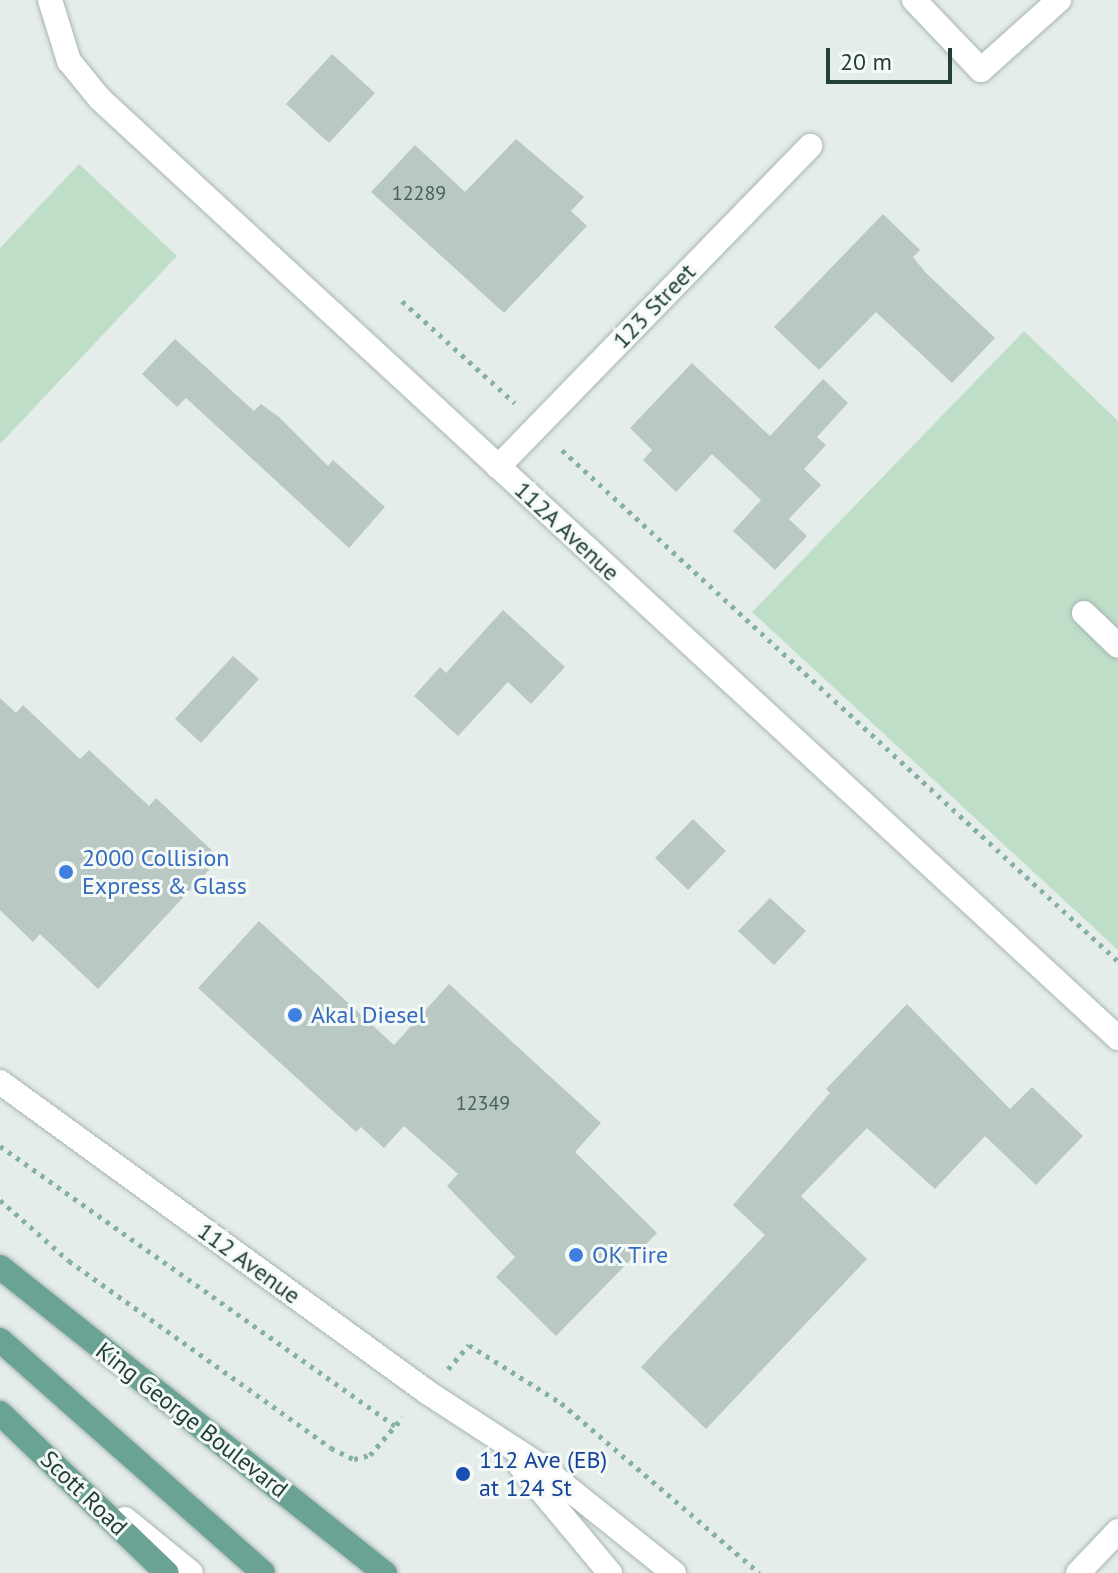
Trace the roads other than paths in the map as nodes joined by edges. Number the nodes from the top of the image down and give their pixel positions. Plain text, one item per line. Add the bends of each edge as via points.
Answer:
1 (50, 0) edge
2 (914, 0) edge
3 (1059, 0) edge
4 (810, 146) dead end
5 (498, 467) junction
6 (1084, 613) dead end
7 (1118, 646) edge
8 (1118, 1038) edge
9 (0, 1082) edge
10 (0, 1267) edge
11 (0, 1340) edge
12 (0, 1413) edge
13 (499, 1442) junction
14 (33, 1445) junction
15 (1118, 1531) edge
16 (167, 1573) edge
17 (191, 1573) edge
18 (263, 1573) edge
19 (385, 1573) edge
20 (610, 1573) edge
21 (674, 1573) edge
22 (1078, 1573) edge

1 - 5 street, 112A Avenue via 69,61 100,99
2 - 3 street via 981,70
4 - 5 street, 123 Street
5 - 8 street, 112A Avenue
6 - 7 street
9 - 13 street, 112 Avenue
10 - 19 main road, King George Boulevard
11 - 18 main road
12 - 14 main road, Scott Road
13 - 20 street, 112 Avenue
13 - 21 street, 112 Avenue via 573,1491
14 - 16 main road, Scott Road
14 - 17 street
15 - 22 street

